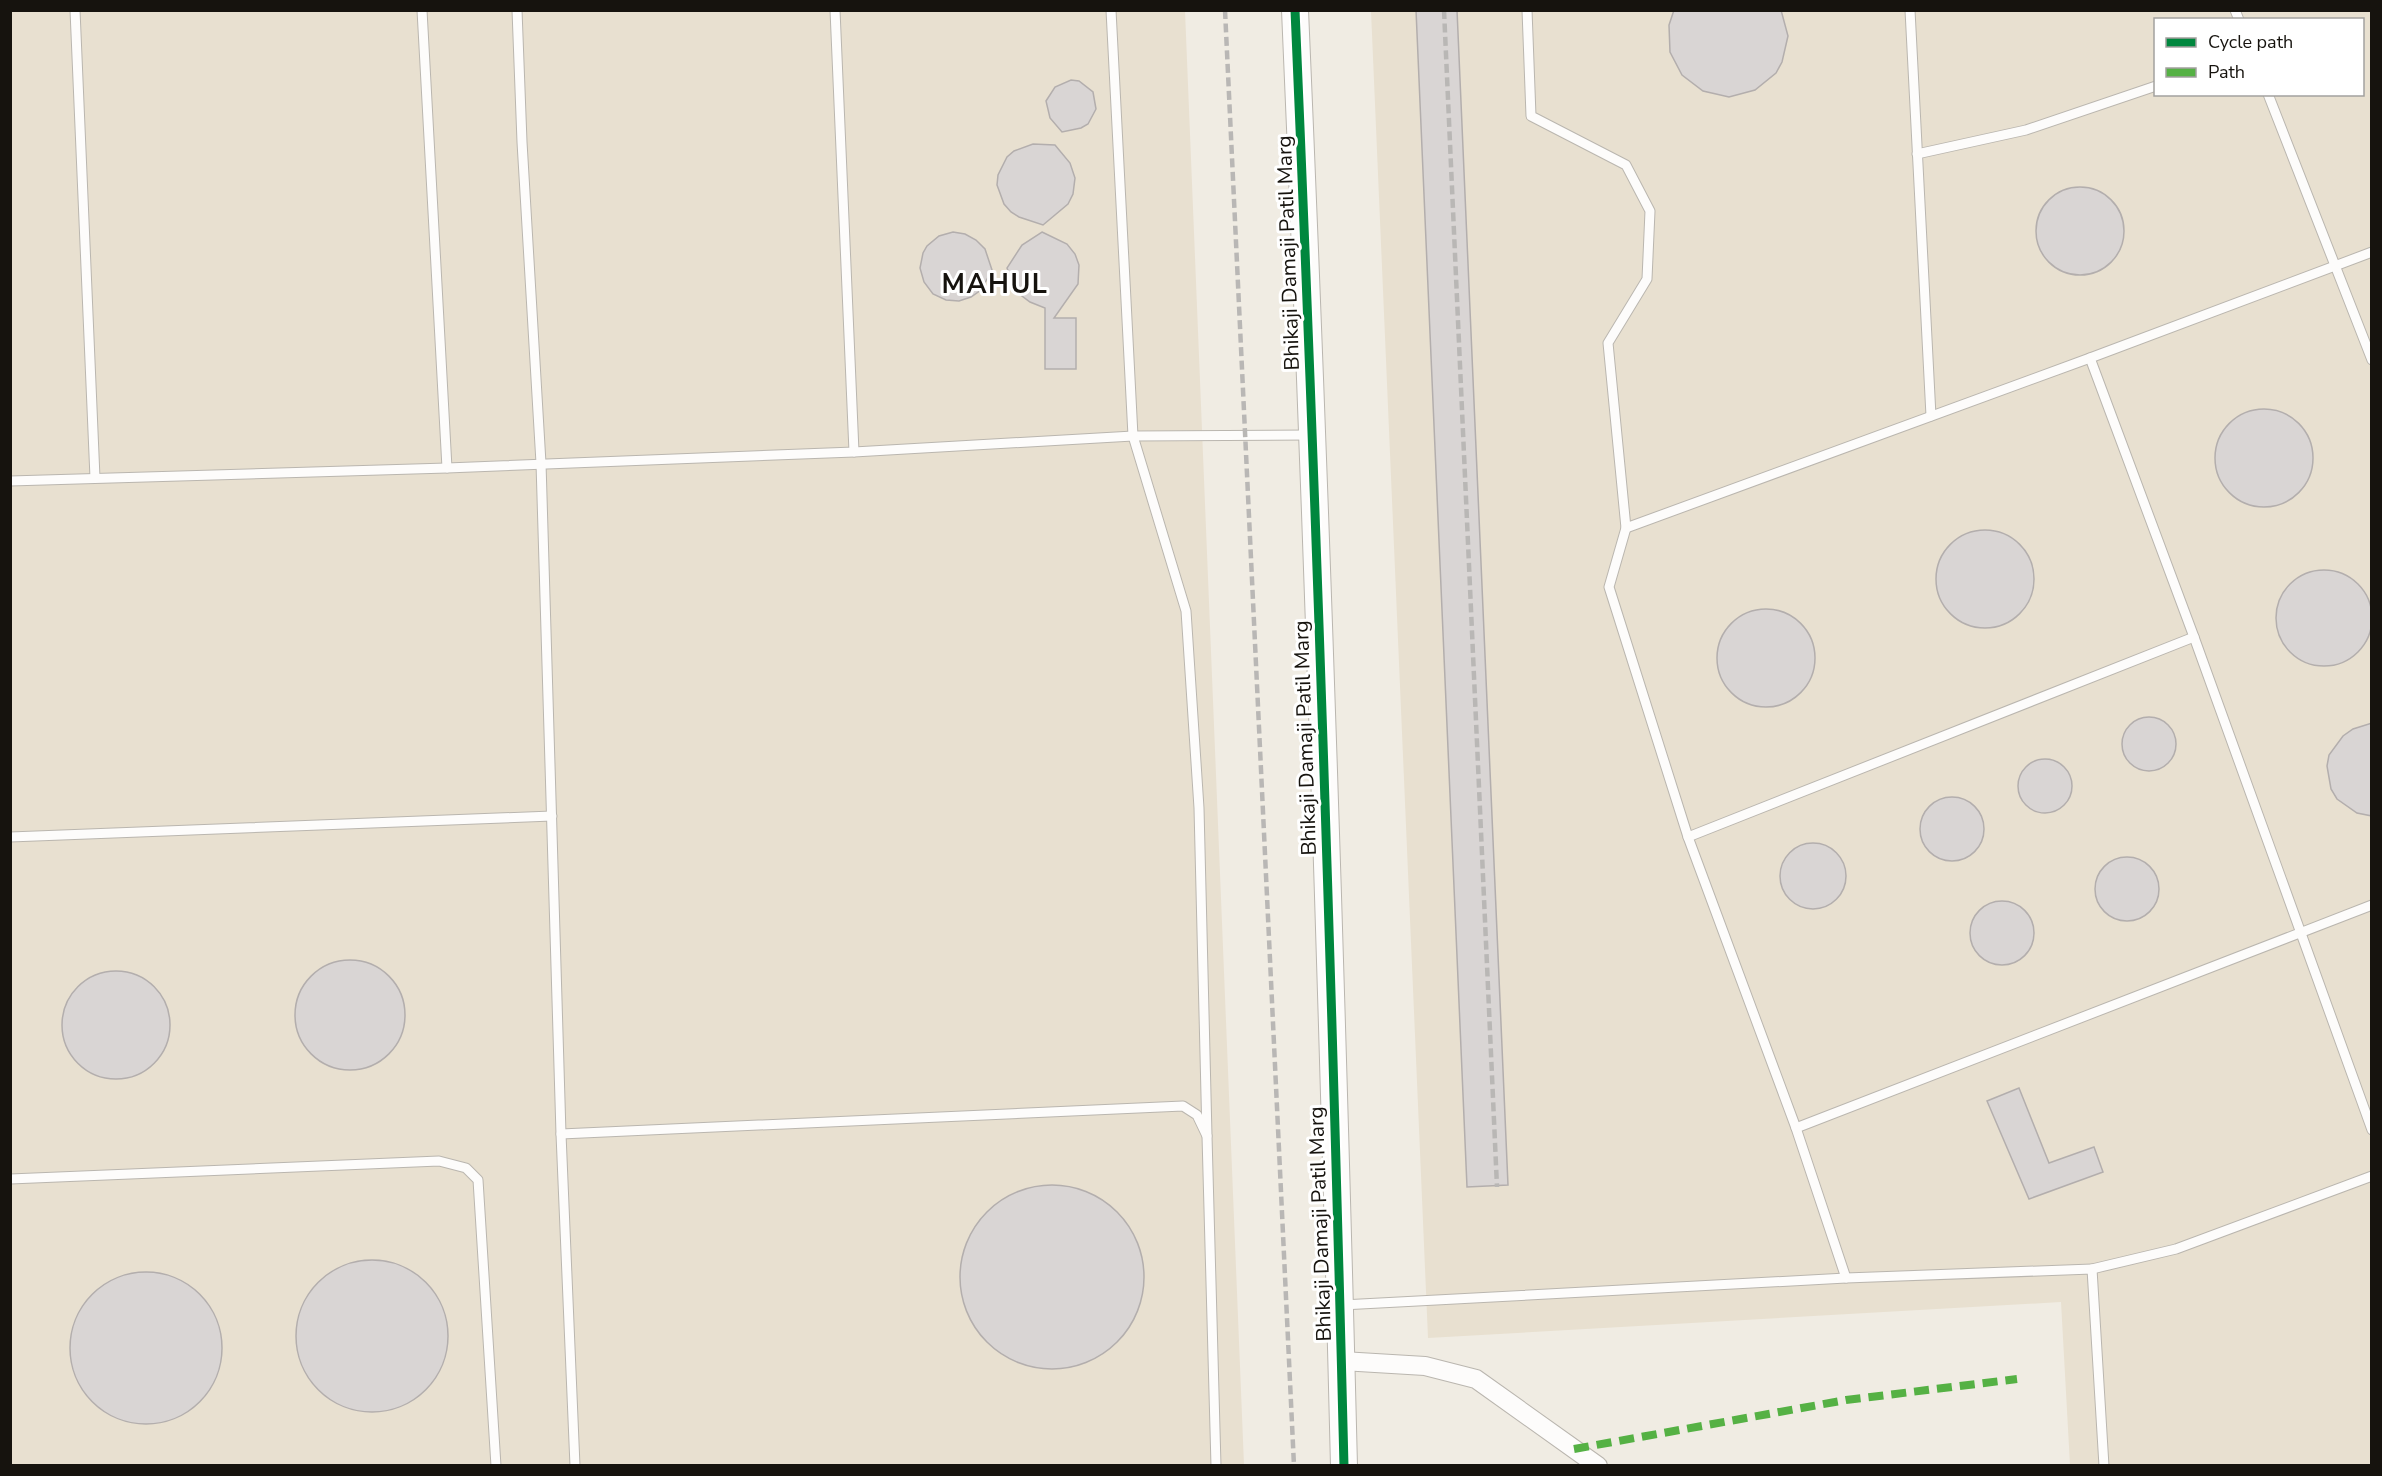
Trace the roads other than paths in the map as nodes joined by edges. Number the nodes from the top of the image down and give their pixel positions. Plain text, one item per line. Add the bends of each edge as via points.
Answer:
1 (75, 10) edge
2 (422, 10) edge
3 (517, 10) edge
4 (836, 10) edge
5 (1112, 10) edge
6 (1295, 10) edge
7 (1527, 10) edge
8 (1910, 10) edge
9 (2154, 87) edge
10 (2269, 96) edge
11 (1917, 154) junction
12 (2372, 252) edge
13 (2336, 265) junction
14 (2091, 358) junction
15 (2372, 360) edge
16 (1931, 416) junction
17 (1314, 435) junction
18 (1133, 436) junction
19 (854, 452) junction
20 (541, 463) junction
21 (447, 468) junction
22 (95, 477) junction
23 (10, 481) edge
24 (1626, 528) junction
25 (2194, 637) junction
26 (552, 816) junction
27 (10, 837) edge
28 (1688, 837) junction
29 (2372, 905) edge
30 (2300, 932) junction
31 (2370, 1124) edge
32 (1796, 1128) junction
33 (561, 1134) junction
34 (1207, 1136) junction
35 (2372, 1176) edge
36 (10, 1179) edge
37 (2092, 1269) junction
38 (1846, 1278) junction
39 (1342, 1305) junction
40 (1342, 1361) junction
41 (496, 1466) edge
42 (575, 1466) edge
43 (1216, 1466) edge
44 (1344, 1466) edge
45 (1598, 1466) edge
46 (2104, 1466) edge

1 - 22 lane
2 - 21 lane
3 - 20 lane
4 - 19 lane
5 - 18 lane
6 - 17 street, Bhikaji Damaji Patil Marg
7 - 24 lane via 1531,116 1626,165 1650,211 1647,279 1608,343
8 - 11 lane
9 - 11 lane via 2026,130
10 - 13 lane
11 - 16 lane
12 - 13 lane
13 - 14 lane
13 - 15 lane
14 - 16 lane
14 - 25 lane
16 - 24 lane
17 - 18 lane
17 - 39 street, Bhikaji Damaji Patil Marg
18 - 19 lane
18 - 34 lane via 1186,610 1199,808
19 - 20 lane
20 - 21 lane
20 - 26 lane
21 - 22 lane
22 - 23 lane
24 - 28 lane via 1610,587
25 - 28 lane
25 - 30 lane
26 - 27 lane
26 - 33 lane
28 - 32 lane
29 - 30 lane
30 - 31 lane
30 - 32 lane
32 - 38 lane
33 - 34 lane via 1183,1106 1197,1115
33 - 42 lane
34 - 43 lane
35 - 37 lane via 2176,1249
36 - 41 lane via 439,1161 466,1168 478,1180
37 - 38 lane
37 - 46 lane
38 - 39 lane
39 - 40 street, Bhikaji Damaji Patil Marg
40 - 44 street, Bhikaji Damaji Patil Marg
40 - 45 street via 1425,1366 1476,1379

